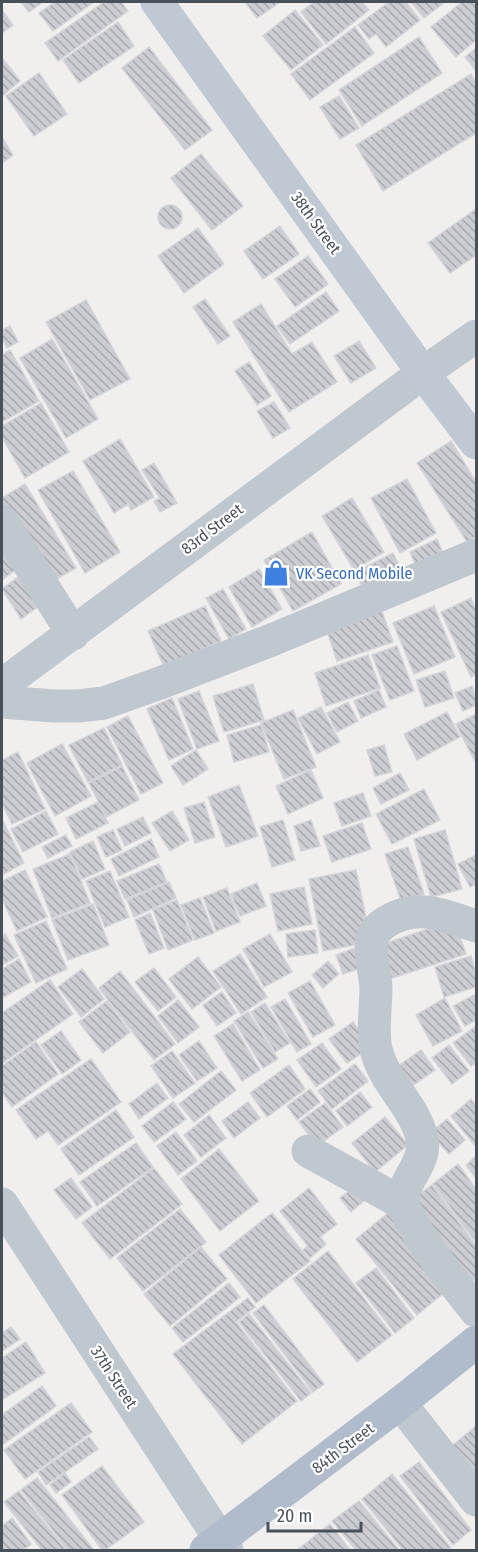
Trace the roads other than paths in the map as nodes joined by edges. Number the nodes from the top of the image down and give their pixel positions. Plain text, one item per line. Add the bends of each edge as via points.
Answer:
1 (157, 2) edge
2 (477, 336) edge
3 (423, 373) junction
4 (477, 443) edge
5 (2, 521) edge
6 (477, 555) edge
7 (73, 634) junction
8 (2, 689) edge
9 (477, 926) edge
10 (308, 1151) dead end
11 (402, 1203) junction
12 (2, 1204) edge
13 (477, 1311) edge
14 (477, 1342) edge
15 (400, 1403) junction
16 (477, 1500) edge
17 (218, 1547) edge

1 - 3 main road, 38th Street
2 - 3 street, 83rd Street
3 - 4 main road, 38th Street
3 - 7 street, 83rd Street
5 - 7 street
6 - 8 street via 274,639 104,703 54,706
7 - 8 street, 83rd Street
9 - 11 street via 437,912 412,911 387,921 373,935 376,1054 415,1120 423,1146
10 - 11 street
11 - 13 street via 450,1279
12 - 17 street, 37th Street
14 - 15 main road, 84th Street
15 - 16 street
15 - 17 main road, 84th Street

